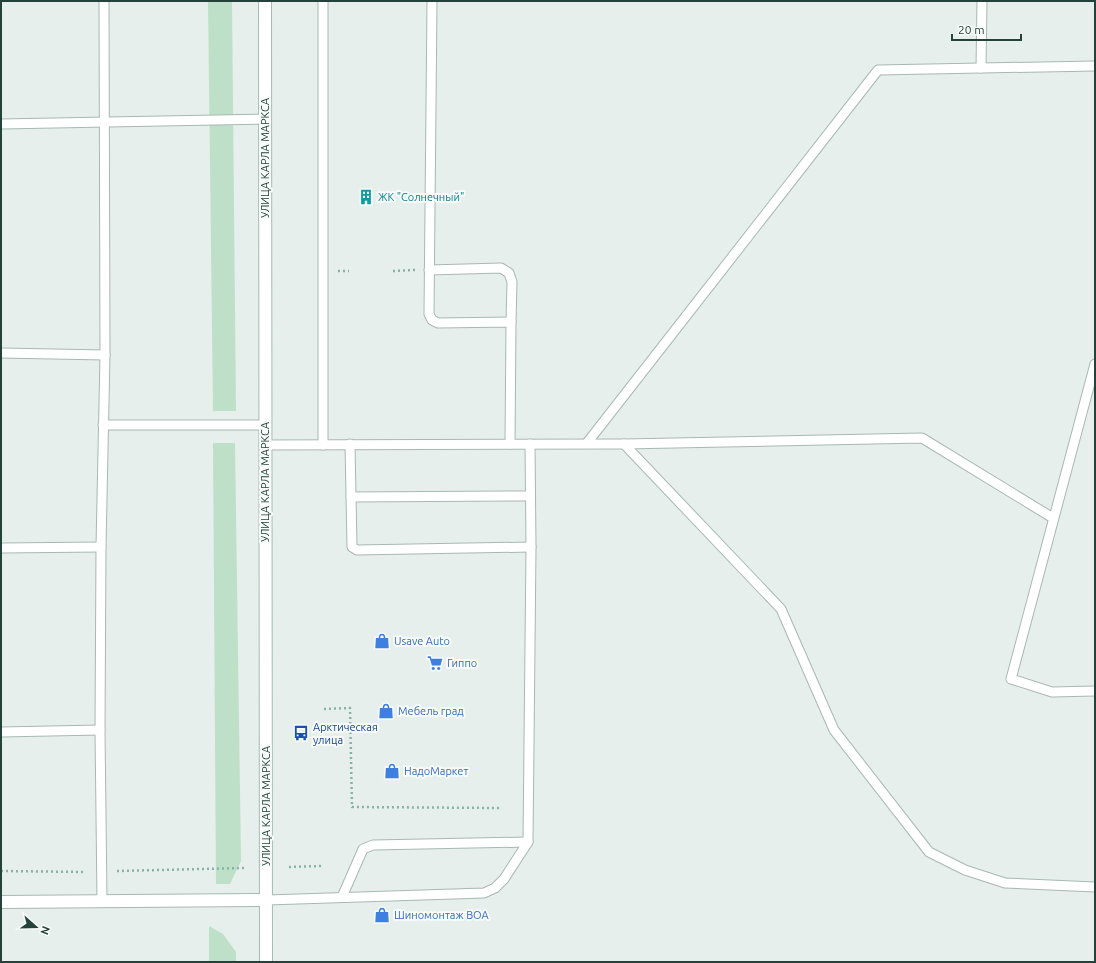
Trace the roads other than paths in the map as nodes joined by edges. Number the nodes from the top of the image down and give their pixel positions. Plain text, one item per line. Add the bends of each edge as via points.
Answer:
1 (104, 1) edge
2 (265, 1) edge
3 (323, 1) edge
4 (432, 1) edge
5 (982, 1) edge
6 (1095, 66) edge
7 (981, 68) junction
8 (265, 118) junction
9 (105, 123) junction
10 (1, 124) edge
11 (429, 270) junction
12 (511, 322) junction
13 (1, 353) edge
14 (105, 355) junction
15 (1095, 364) edge
16 (1091, 392) edge
17 (103, 425) junction
18 (265, 425) junction
19 (587, 443) junction
20 (350, 444) junction
21 (510, 444) junction
22 (530, 444) junction
23 (624, 444) junction
24 (264, 445) junction
25 (323, 445) junction
26 (530, 496) junction
27 (351, 497) junction
28 (1053, 518) junction
29 (101, 547) junction
30 (531, 547) junction
31 (1, 548) edge
32 (1095, 691) edge
33 (100, 730) junction
34 (1, 732) edge
35 (528, 842) junction
36 (1095, 887) edge
37 (342, 897) junction
38 (267, 900) junction
39 (102, 901) junction
40 (1, 902) edge
41 (266, 962) edge

1 - 9 lane
2 - 8 street, УЛИЦА КАРЛА МАРКСА
3 - 25 lane
4 - 11 lane
5 - 7 lane
6 - 7 lane
7 - 19 lane via 878,70
8 - 9 lane
8 - 18 street, УЛИЦА КАРЛА МАРКСА
9 - 10 lane
9 - 14 lane
11 - 12 lane via 429,314 432,320 438,323
11 - 12 lane via 501,268 509,273 512,282
12 - 21 lane
13 - 14 lane
14 - 17 lane
15 - 16 lane
16 - 28 lane
17 - 18 lane
17 - 29 lane
18 - 24 street, УЛИЦА КАРЛА МАРКСА
19 - 22 lane
19 - 23 lane
20 - 21 lane
20 - 25 lane
20 - 27 lane
21 - 22 lane
22 - 26 lane
23 - 28 lane via 922,438
23 - 36 lane via 781,609 834,730 929,852 965,870 1005,883
24 - 25 lane
24 - 38 street, УЛИЦА КАРЛА МАРКСА
26 - 27 lane
26 - 30 lane
27 - 30 lane via 351,542 352,547 357,550
28 - 32 lane via 1011,679 1052,692
29 - 31 lane
29 - 33 lane
30 - 35 lane
33 - 34 lane
33 - 39 lane
35 - 37 lane via 504,879 495,888 484,893
35 - 37 lane via 373,845 363,849
37 - 38 lane
38 - 39 street
38 - 41 street, УЛИЦА КАРЛА МАРКСА
39 - 40 street

